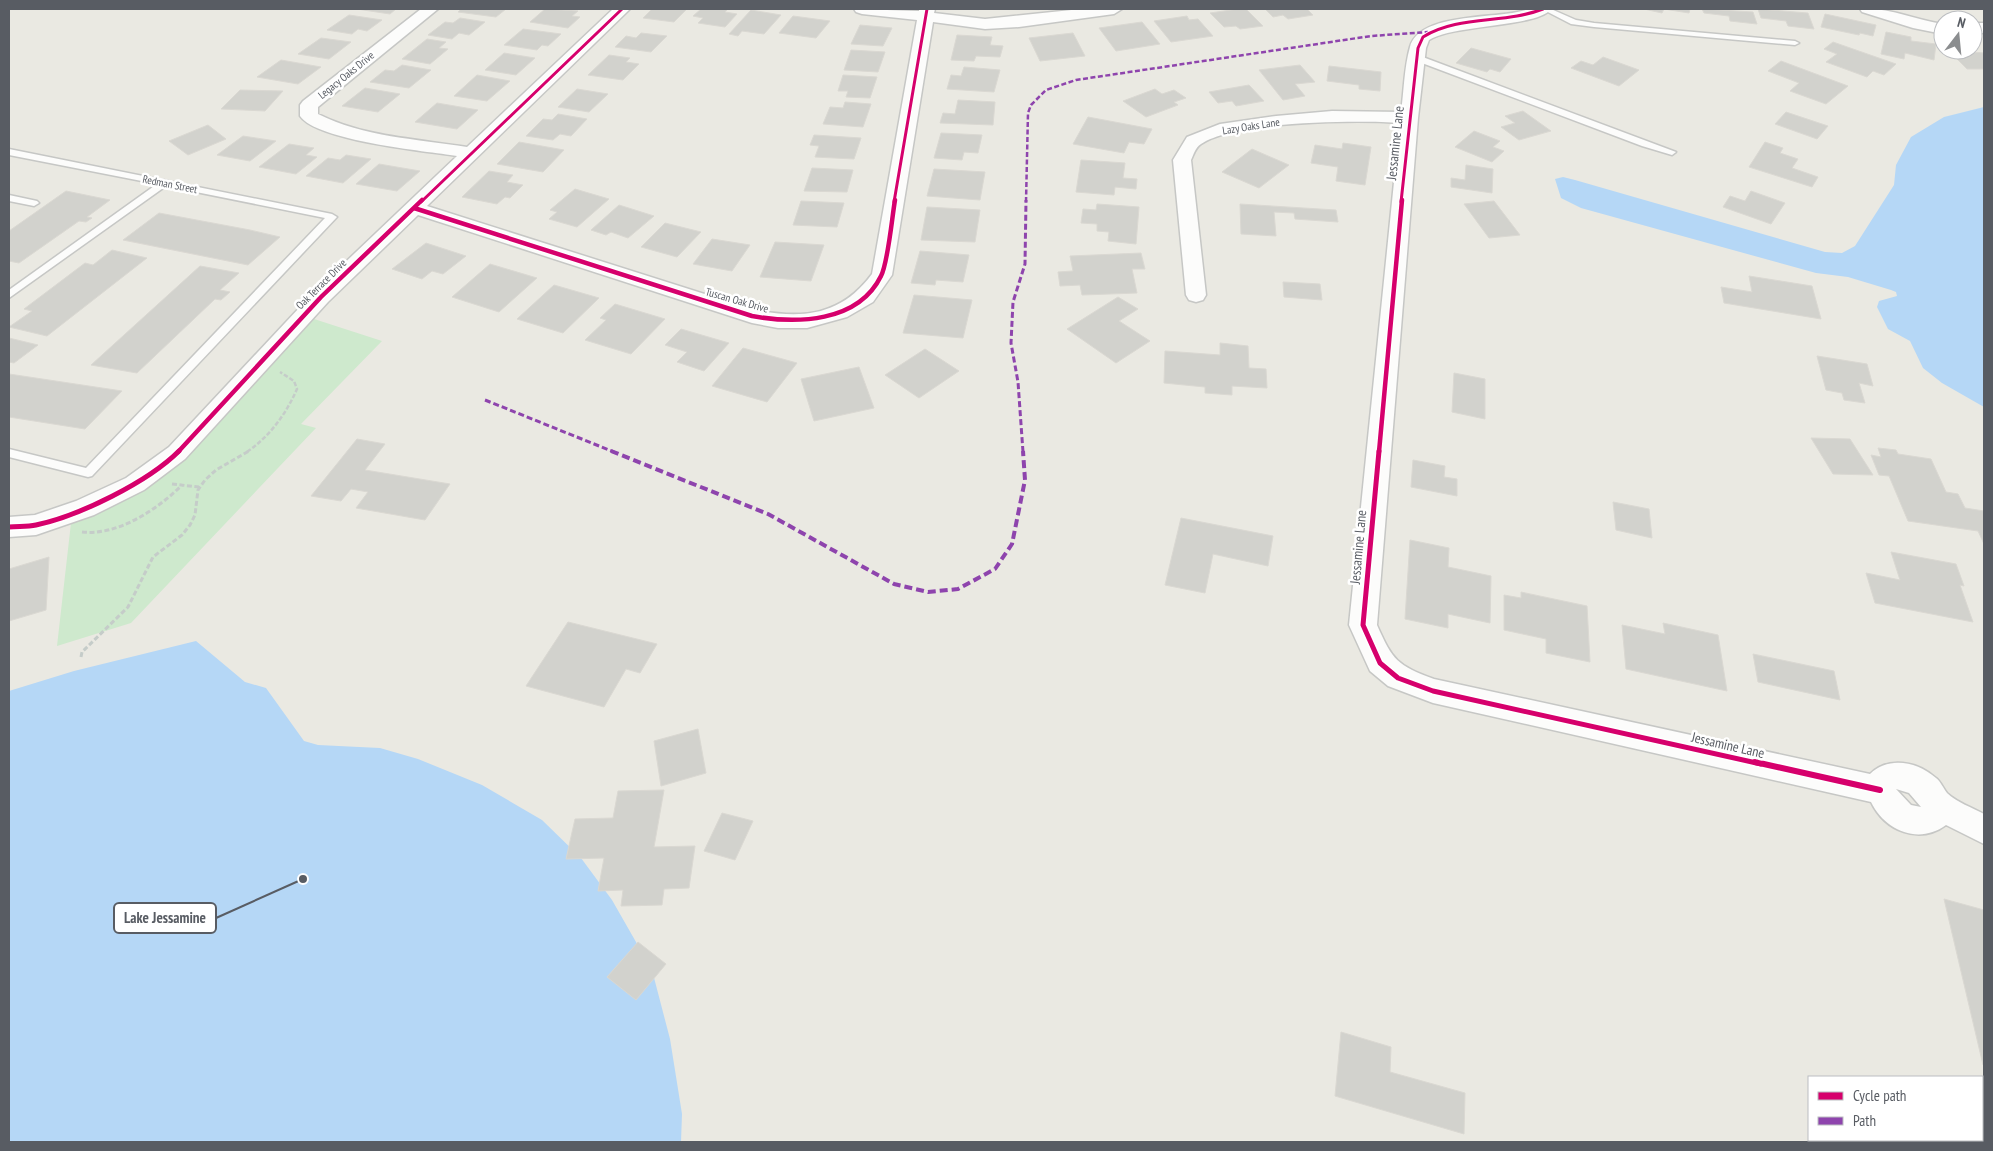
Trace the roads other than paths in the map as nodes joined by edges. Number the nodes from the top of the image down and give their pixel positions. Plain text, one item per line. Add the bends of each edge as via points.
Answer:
1 (430, 9) edge
2 (622, 9) edge
3 (862, 9) edge
4 (1114, 9) edge
5 (1545, 9) edge
6 (1868, 9) edge
7 (927, 13) edge
8 (1933, 27) edge
9 (1795, 43) dead end
10 (1416, 58) junction
11 (1409, 118) junction
12 (9, 152) edge
13 (1672, 152) dead end
14 (471, 153) junction
15 (165, 183) junction
16 (9, 198) edge
17 (34, 203) dead end
18 (414, 208) junction
19 (9, 295) edge
20 (1196, 295) dead end
21 (9, 453) edge
22 (9, 527) edge
23 (1984, 830) edge

1 - 14 street, Legacy Oaks Drive via 309,105 309,116 324,125 350,133
2 - 14 street, Oak Terrace Drive
3 - 7 street
4 - 7 street via 985,24
5 - 9 lane via 1574,22 1594,25
5 - 10 street, Jessamine Lane via 1433,32 1423,38
6 - 8 street
7 - 18 street, Tuscan Oak Drive via 882,275 866,297 839,312 807,321 778,321 752,316
10 - 11 street, Jessamine Lane
10 - 13 lane
11 - 20 street, Lazy Oaks Lane via 1360,114 1313,116 1224,129 1198,137 1186,147 1182,160
11 - 23 street, Jessamine Lane via 1362,625 1380,663 1398,678 1433,691 1880,790 1896,812 1915,820 1931,820 1938,810 1937,803
12 - 15 lane, Redman Street
14 - 18 street, Oak Terrace Drive
15 - 19 lane
15 - 21 lane, Redman Street via 332,217 88,473
16 - 17 lane
18 - 22 street, Oak Terrace Drive via 321,297 177,453 135,484 79,510 36,525

